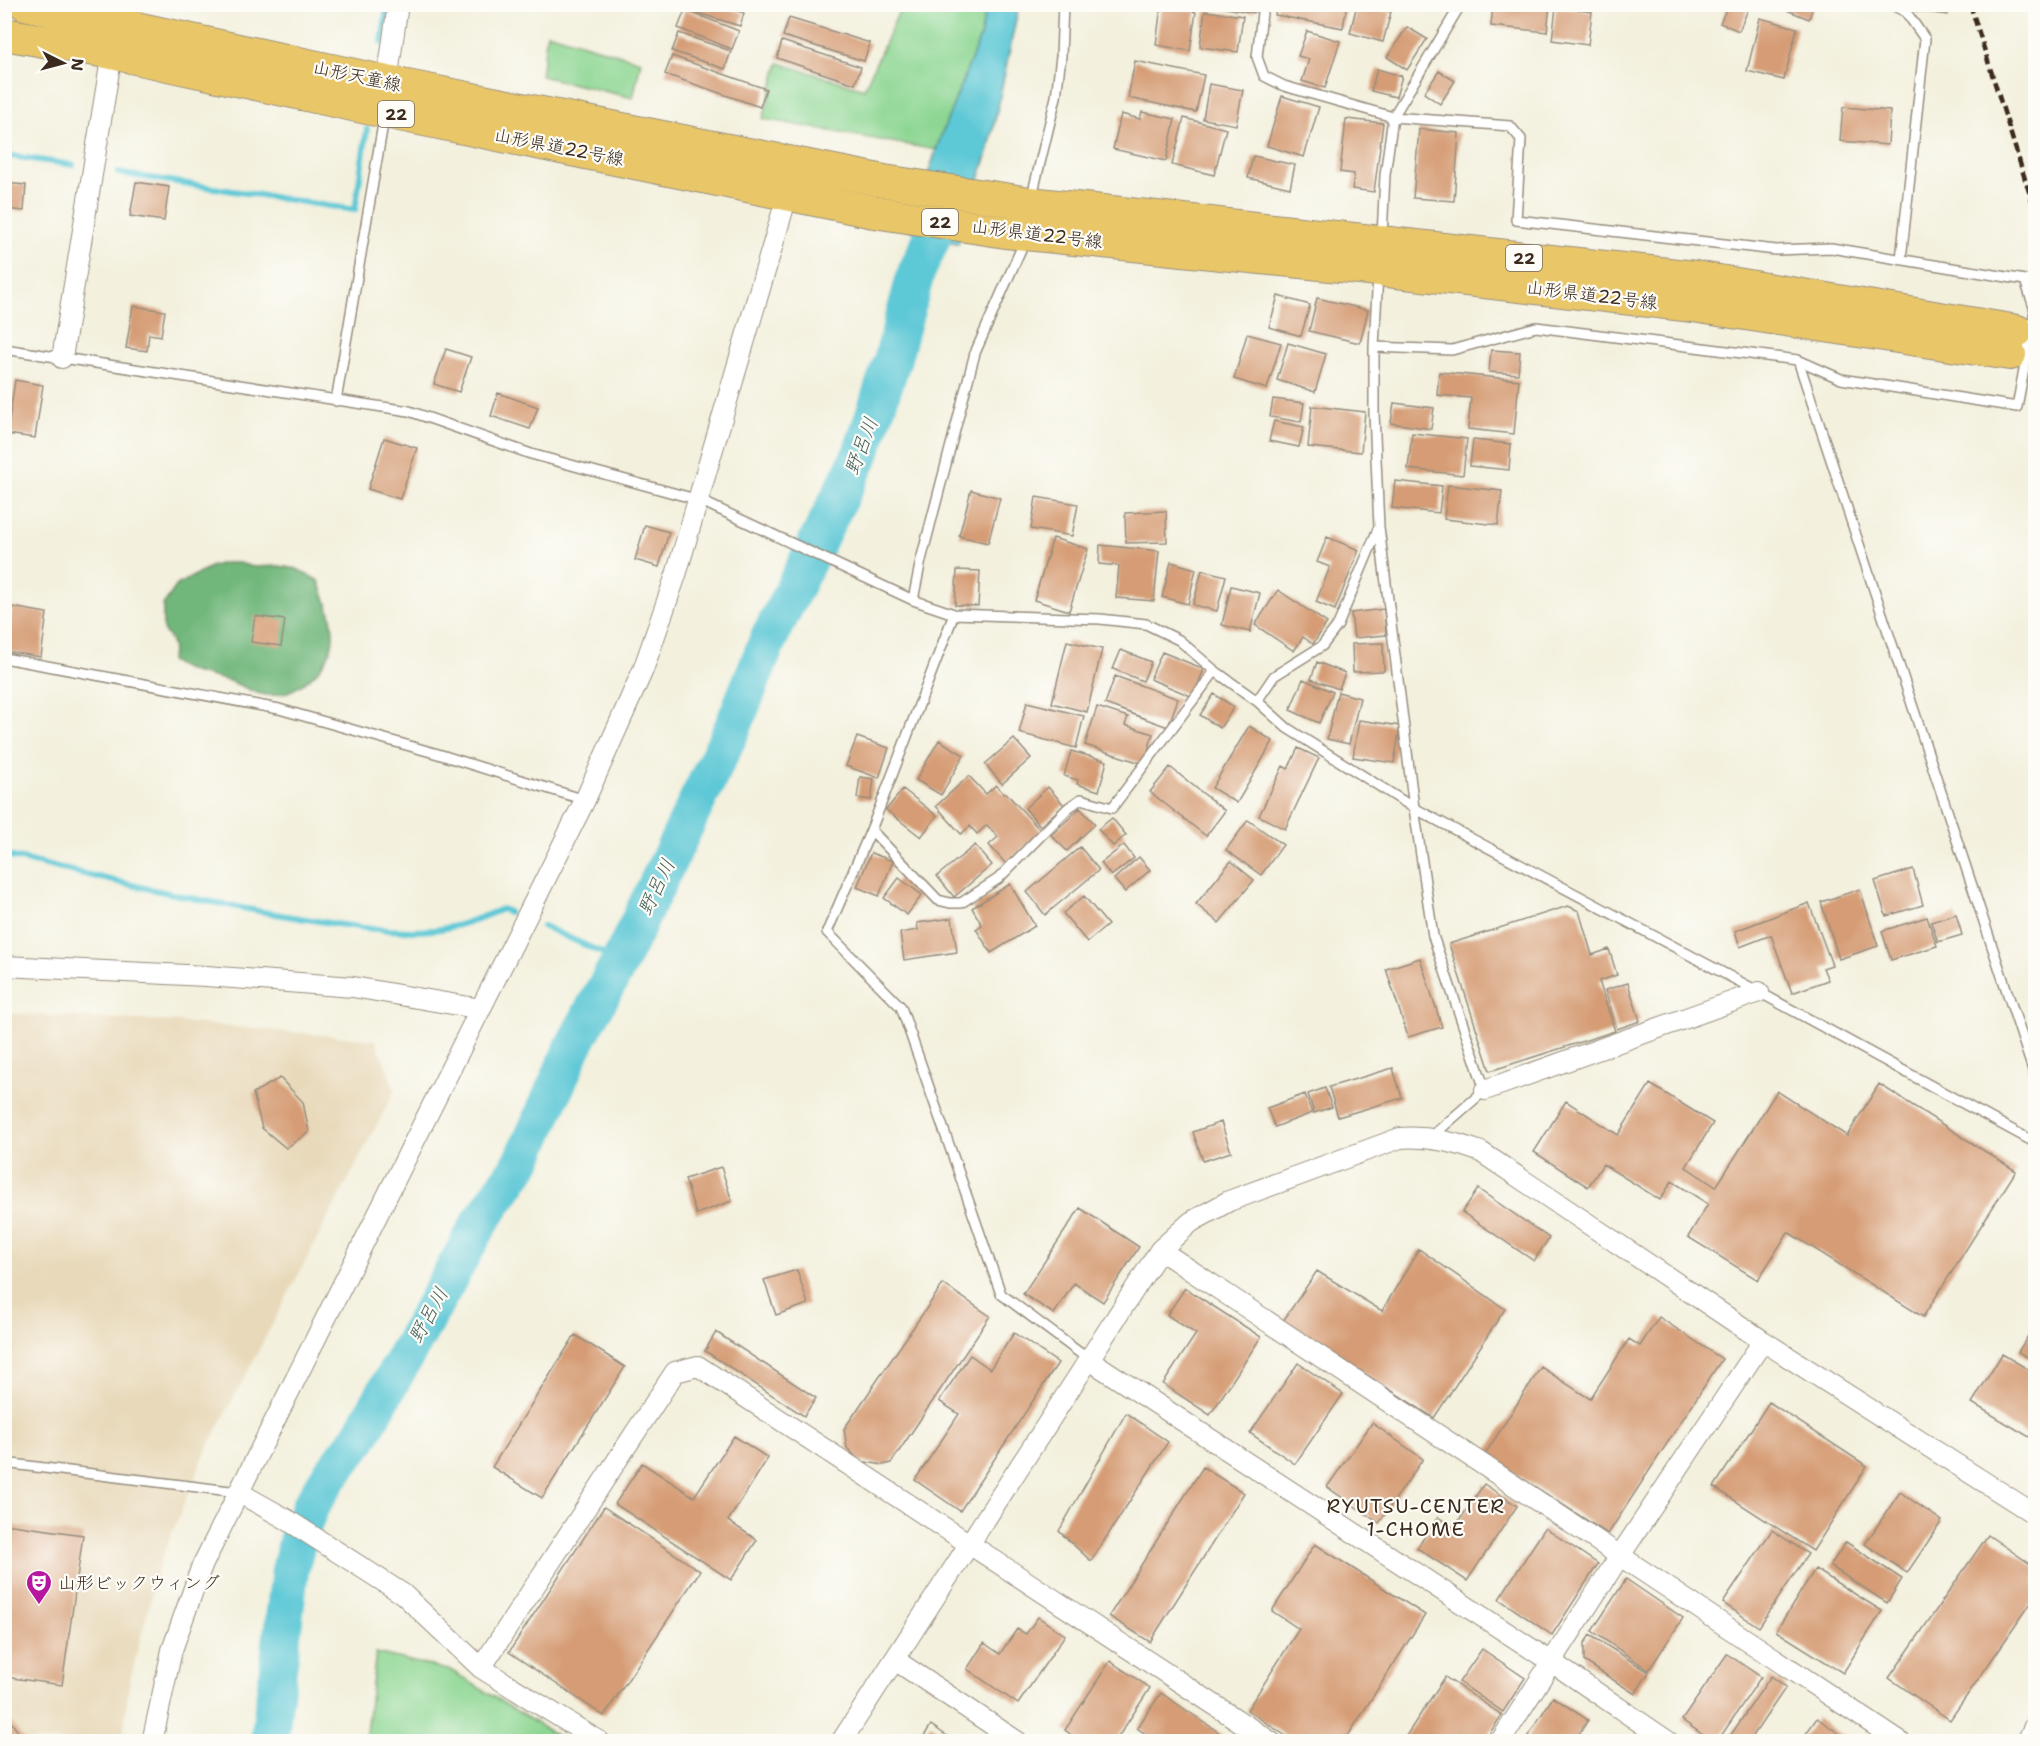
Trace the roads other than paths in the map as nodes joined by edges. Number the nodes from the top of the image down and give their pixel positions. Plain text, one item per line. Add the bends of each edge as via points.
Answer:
1 (25, 4) edge
2 (398, 4) edge
3 (1063, 4) edge
4 (1263, 4) edge
5 (1461, 4) edge
6 (1890, 4) edge
7 (114, 27) edge
8 (4, 34) edge
9 (386, 97) junction
10 (1393, 117) junction
11 (796, 163) junction
12 (788, 193) junction
13 (1021, 201) junction
14 (1017, 233) junction
15 (1380, 256) junction
16 (1902, 259) junction
17 (2013, 343) dead end
18 (1374, 347) junction
19 (4, 350) edge
20 (62, 357) junction
21 (1798, 360) junction
22 (336, 401) junction
23 (699, 500) junction
24 (1379, 527) junction
25 (913, 600) junction
26 (954, 614) junction
27 (4, 658) edge
28 (1215, 671) junction
29 (1257, 701) junction
30 (585, 800) junction
31 (1414, 808) junction
32 (871, 830) junction
33 (4, 966) edge
34 (1759, 992) junction
35 (481, 1009) junction
36 (2036, 1079) edge
37 (1485, 1090) junction
38 (1430, 1138) junction
39 (2036, 1143) edge
40 (1160, 1250) junction
41 (1763, 1341) junction
42 (1088, 1359) junction
43 (4, 1463) edge
44 (238, 1492) junction
45 (2036, 1515) edge
46 (969, 1542) junction
47 (1619, 1557) junction
48 (895, 1660) junction
49 (1552, 1663) junction
50 (481, 1668) junction
51 (2036, 1722) edge
52 (152, 1742) edge
53 (600, 1742) edge
54 (841, 1742) edge
55 (1018, 1742) edge
56 (1271, 1742) edge
57 (1500, 1742) edge
58 (1669, 1742) edge
59 (1900, 1742) edge
60 (2027, 1742) edge

1 - 7 main road, 山形天童線 / 22
2 - 9 street
3 - 13 lane via 1056,97
4 - 10 lane via 1257,57 1264,76 1284,86
5 - 10 lane
6 - 16 lane via 1906,12 1925,39
7 - 8 main road, 22
7 - 9 main road, 山形天童線 / 22
7 - 20 street
9 - 11 main road, 山形天童線 / 22
9 - 12 main road, 山形県道22号線 / 22
9 - 22 lane
10 - 15 lane
10 - 16 lane via 1510,126 1521,139 1516,219 1776,250 1830,248
11 - 12 street
11 - 13 main road, 山形県道22号線 / 22 via 884,181
12 - 14 main road, 山形県道22号線 / 22 via 874,212
12 - 23 street
13 - 15 main road, 山形県道22号線 / 22
14 - 15 main road, 山形県道22号線 / 22
14 - 25 lane via 975,353
15 - 17 main road, 山形県道22号線 / 22 via 1693,306
15 - 18 lane
16 - 21 lane via 2025,280 2035,310 2017,407 1841,379
18 - 21 lane via 1452,350 1536,327
18 - 24 lane
19 - 20 lane
20 - 22 lane
21 - 36 lane
22 - 23 lane via 409,411 531,453
23 - 25 lane
23 - 30 street via 643,670
24 - 29 lane via 1338,625 1322,646 1274,676
24 - 31 lane
25 - 26 lane
26 - 28 lane via 1146,624 1179,640
26 - 32 lane
27 - 30 lane via 279,709
28 - 29 lane
28 - 32 lane via 1112,808 1081,799 998,879 961,903 938,900
29 - 31 lane via 1287,728
30 - 35 street
31 - 34 lane
31 - 37 lane via 1433,936
32 - 42 lane via 827,932 901,1007 1001,1294
33 - 35 street via 353,987
34 - 37 street
34 - 39 lane
35 - 44 street
37 - 38 lane
38 - 40 street via 1400,1138 1229,1201 1191,1222
38 - 41 street via 1481,1152
40 - 42 street
40 - 47 street
41 - 45 street
41 - 47 street
42 - 46 street
42 - 49 street
43 - 44 lane
44 - 50 street via 403,1594
44 - 52 street via 201,1568 172,1650
46 - 48 street
46 - 50 street via 698,1366 675,1372
46 - 56 street
47 - 49 street
47 - 59 street
48 - 54 street
48 - 55 street
49 - 57 street
49 - 58 street
50 - 53 street
51 - 60 street

